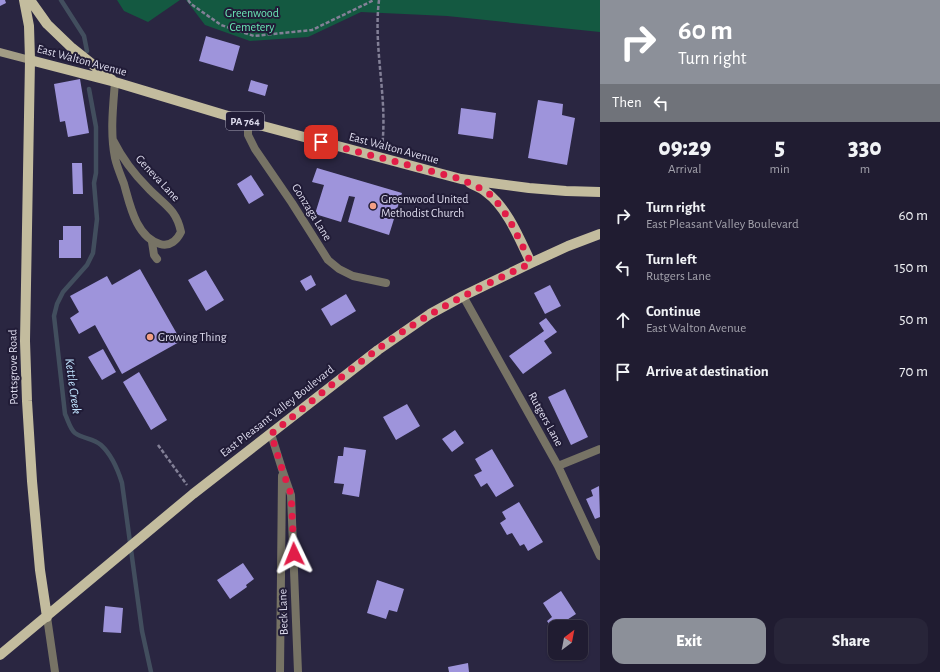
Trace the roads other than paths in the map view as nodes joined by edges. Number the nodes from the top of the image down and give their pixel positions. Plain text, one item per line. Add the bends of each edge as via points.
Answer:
1 (24, 0) edge
2 (30, 0) edge
3 (0, 52) edge
4 (30, 60) junction
5 (115, 82) junction
6 (248, 122) junction
7 (114, 140) junction
8 (461, 179) junction
9 (600, 192) edge
10 (600, 234) edge
11 (152, 242) junction
12 (157, 259) dead end
13 (531, 263) junction
14 (386, 283) dead end
15 (463, 296) junction
16 (271, 434) junction
17 (600, 449) edge
18 (558, 466) junction
19 (282, 469) junction
20 (600, 556) edge
21 (47, 617) junction
22 (0, 655) edge
23 (55, 672) edge
24 (280, 672) edge
25 (298, 672) edge

1 - 4 main road, Pottsgrove Road via 29,26
2 - 5 main road via 47,24 72,48
3 - 4 main road, East Walton Avenue / PA 764
4 - 5 main road, East Walton Avenue / PA 764
4 - 21 main road, Pottsgrove Road via 25,341 38,548
5 - 6 main road, East Walton Avenue / PA 764
5 - 7 street, Geneva Lane via 112,107
6 - 8 main road, East Walton Avenue / PA 764
6 - 14 street, Gonzaga Lane via 248,134 255,149 328,260 353,276
7 - 11 street, Geneva Lane via 115,158 136,221
7 - 11 street, Geneva Lane via 127,163 176,216 179,224 181,232 170,244
8 - 9 main road, East Walton Avenue / PA 764 via 514,187
8 - 13 main road, PA 764 via 486,191 494,198 509,219
10 - 13 main road, East Pleasant Valley Boulevard
11 - 12 street
13 - 15 main road, East Pleasant Valley Boulevard
15 - 16 main road, East Pleasant Valley Boulevard via 430,314 378,350
15 - 18 street, Rutgers Lane
16 - 19 street, Beck Lane
16 - 21 main road, East Pleasant Valley Boulevard via 193,494
17 - 18 street
18 - 20 street, Rutgers Lane
19 - 24 street
19 - 25 street, Beck Lane via 291,494
21 - 22 main road, East Pleasant Valley Boulevard
21 - 23 street, Pottsgrove Road

